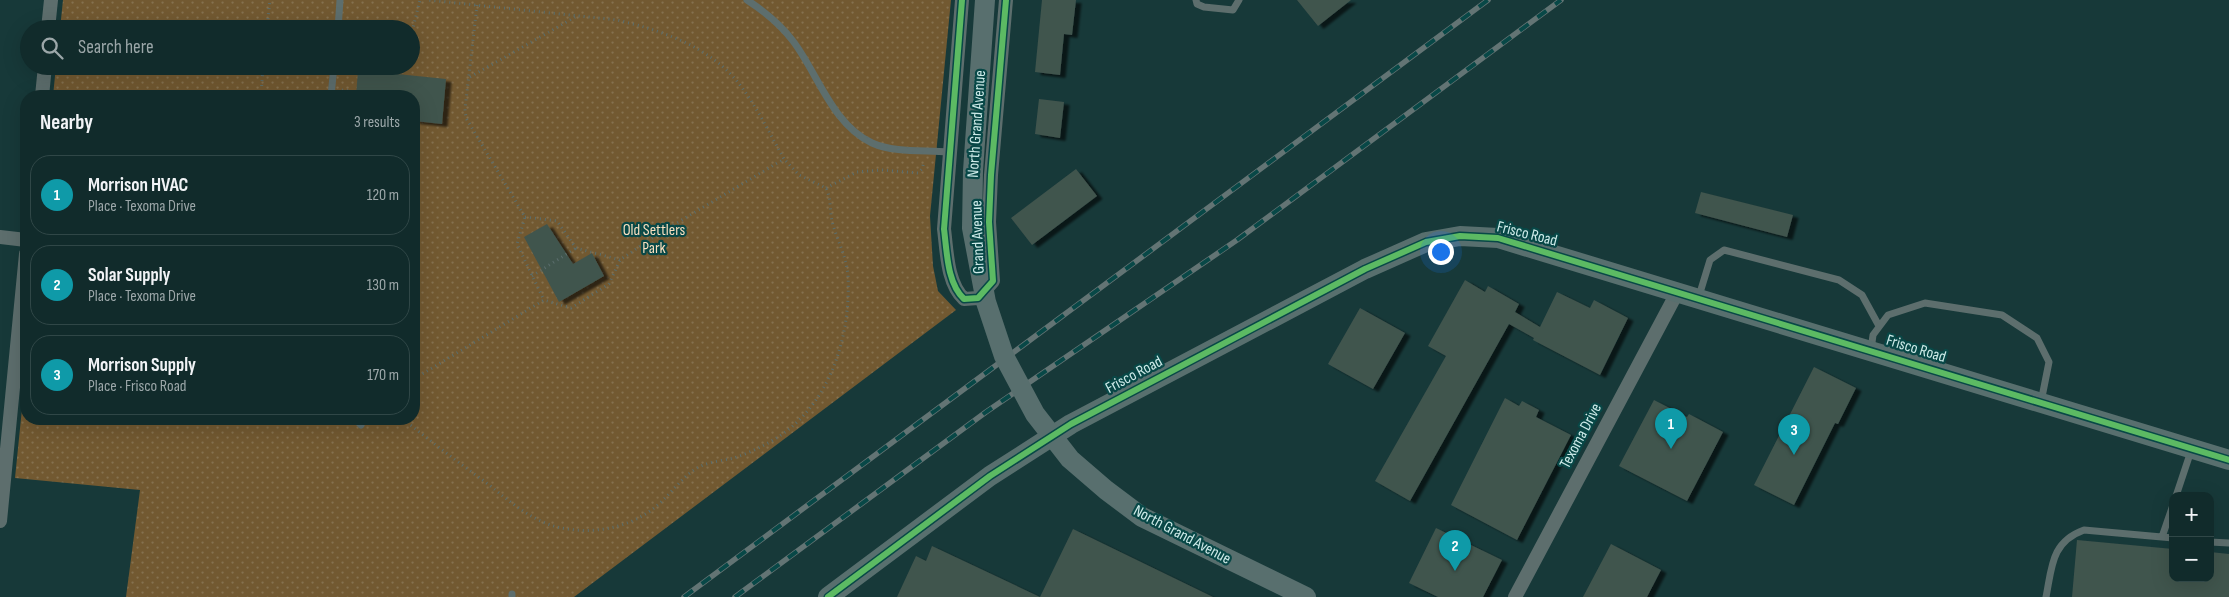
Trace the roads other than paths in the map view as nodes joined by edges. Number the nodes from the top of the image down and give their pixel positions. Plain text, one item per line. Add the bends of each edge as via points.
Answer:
1 (51, 0) edge
2 (340, 0) edge
3 (747, 0) edge
4 (962, 0) edge
5 (985, 0) edge
6 (1006, 0) edge
7 (1196, 0) edge
8 (1239, 0) edge
9 (49, 20) edge
10 (339, 20) edge
11 (43, 75) edge
12 (333, 75) edge
13 (42, 90) edge
14 (332, 90) edge
15 (948, 152) junction
16 (0, 237) edge
17 (20, 239) edge
18 (1678, 291) junction
19 (1698, 297) junction
20 (20, 314) edge
21 (1880, 326) junction
22 (1870, 350) junction
23 (2041, 402) junction
24 (2192, 448) junction
25 (2229, 460) edge
26 (2177, 492) edge
27 (1, 506) edge
28 (2169, 516) edge
29 (0, 521) edge
30 (2162, 537) junction
31 (2169, 538) edge
32 (2214, 542) edge
33 (2229, 543) edge
34 (828, 597) edge
35 (1306, 597) edge
36 (1515, 597) edge
37 (2046, 597) edge

1 - 9 street
2 - 10 lane
3 - 15 lane via 792,38 841,119 854,132 873,143 891,148
4 - 15 street, Grand Avenue
5 - 35 street, North Grand Avenue, bridge via 972,228 986,302 1004,356 1041,421 1070,459 1106,490 1142,517
6 - 15 street, Grand Avenue via 991,175 989,222 993,281 978,298 964,299 956,292 948,265 944,229
7 - 8 lane via 1204,7 1233,10
11 - 13 street
12 - 14 lane
16 - 17 street
18 - 19 street, Frisco Road
18 - 34 street, Frisco Road via 1498,238 1460,236 1426,242 1365,269 1071,424 990,476
18 - 36 street, Texoma Drive
19 - 21 lane via 1710,260 1724,250 1839,280 1862,295
19 - 22 street, Frisco Road
20 - 27 street
21 - 22 lane via 1873,335
21 - 23 lane via 1888,315 1925,303 2002,315 2037,338 2049,362
22 - 23 street, Frisco Road
23 - 24 street, Frisco Road
24 - 25 street, Frisco Road
24 - 26 lane
27 - 29 street
28 - 30 lane
30 - 31 lane
30 - 37 lane via 2084,530 2073,534 2057,548
32 - 33 lane

